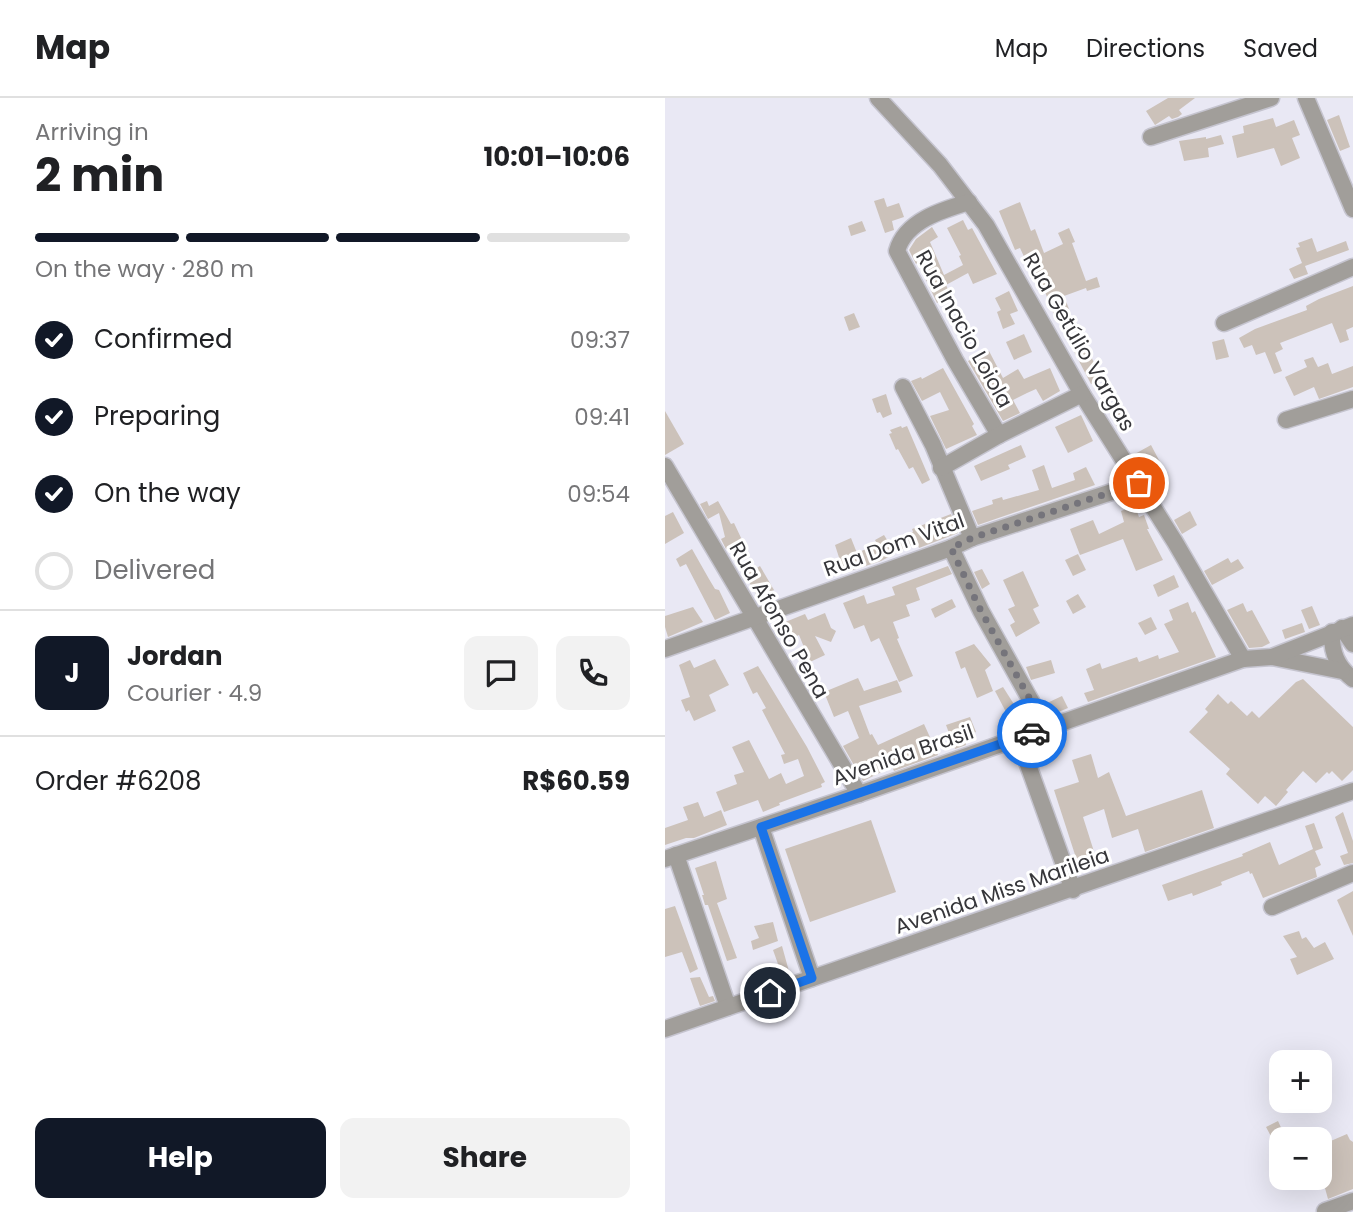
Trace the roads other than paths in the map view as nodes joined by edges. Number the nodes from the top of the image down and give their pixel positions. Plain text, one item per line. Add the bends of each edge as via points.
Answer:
1 (878, 98) edge
2 (1272, 98) edge
3 (1306, 98) edge
4 (1151, 137) dead end
5 (969, 202) junction
6 (1353, 209) edge
7 (1353, 267) edge
8 (1224, 323) dead end
9 (903, 387) dead end
10 (1082, 394) junction
11 (1353, 399) edge
12 (1286, 420) dead end
13 (999, 435) junction
14 (665, 466) edge
15 (940, 468) junction
16 (1139, 483) junction
17 (972, 538) junction
18 (951, 548) junction
19 (753, 619) junction
20 (1343, 629) edge
21 (1353, 644) edge
22 (665, 649) edge
23 (1272, 657) junction
24 (1243, 659) junction
25 (1348, 675) edge
26 (1046, 728) junction
27 (1018, 737) junction
28 (1353, 791) edge
29 (859, 794) junction
30 (761, 827) junction
31 (671, 857) edge
32 (1353, 873) edge
33 (1073, 890) junction
34 (1272, 907) dead end
35 (812, 978) junction
36 (728, 1007) junction
37 (665, 1029) edge
38 (1353, 1201) edge
39 (1325, 1211) edge

1 - 5 street, Rua Getúlio Vargas
2 - 4 street
3 - 6 street
5 - 10 street, Rua Getúlio Vargas
5 - 13 street, Rua Inacio Loiola via 904,233 897,251
7 - 8 street
9 - 15 street
10 - 13 street
10 - 16 street, Rua Getúlio Vargas
11 - 12 street
13 - 15 street
14 - 19 street, Rua Afonso Pena
15 - 17 street
16 - 17 street, Rua Dom Vital
16 - 24 street, Rua Getúlio Vargas
17 - 18 street, Rua Dom Vital
18 - 19 street, Rua Dom Vital
18 - 26 street
19 - 22 street, Rua Dom Vital
19 - 29 street, Rua Afonso Pena
20 - 21 street
20 - 23 street, Avenida Brasil
20 - 25 street via 1335,659
23 - 24 street, Avenida Brasil
23 - 25 street
24 - 26 street, Avenida Brasil
26 - 27 street, Avenida Brasil
27 - 29 street, Avenida Brasil
27 - 33 street
28 - 33 street, Avenida Miss Marileia
29 - 30 street, Avenida Brasil
30 - 31 street, Avenida Brasil
30 - 35 street
31 - 36 street
32 - 34 street
33 - 35 street, Avenida Miss Marileia
35 - 36 street, Avenida Miss Marileia
36 - 37 street, Avenida Miss Marileia
38 - 39 street

